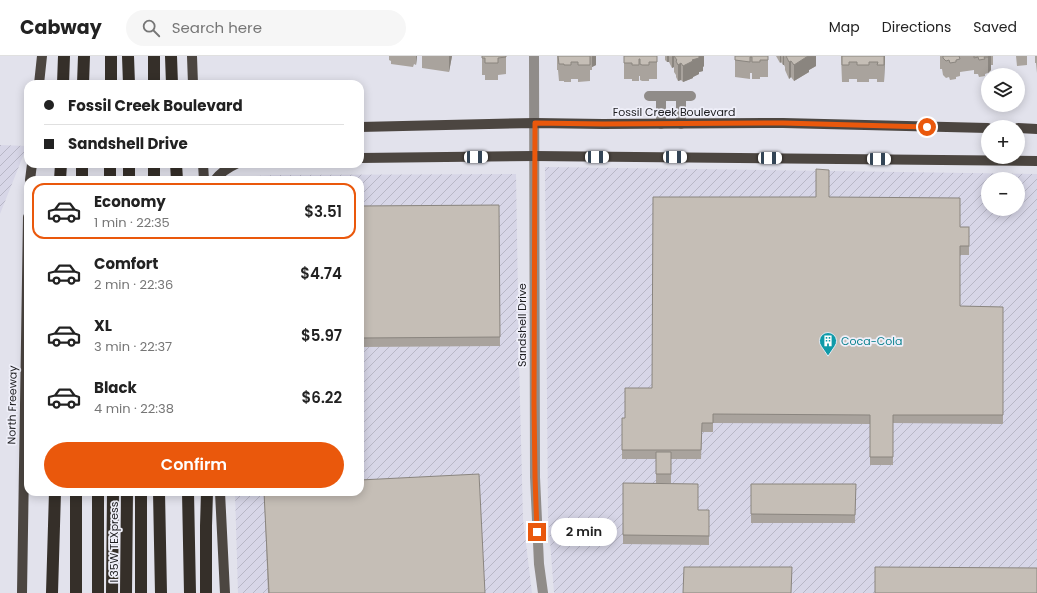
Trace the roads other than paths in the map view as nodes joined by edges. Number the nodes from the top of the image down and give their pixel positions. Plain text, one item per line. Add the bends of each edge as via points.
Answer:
1 (42, 56) edge
2 (64, 56) edge
3 (84, 56) edge
4 (111, 56) edge
5 (128, 56) edge
6 (154, 56) edge
7 (171, 56) edge
8 (192, 56) edge
9 (534, 56) edge
10 (39, 80) edge
11 (63, 80) edge
12 (83, 80) edge
13 (110, 80) edge
14 (128, 80) edge
15 (154, 80) edge
16 (172, 80) edge
17 (193, 80) edge
18 (649, 96) dead end
19 (661, 96) junction
20 (535, 123) junction
21 (661, 124) junction
22 (680, 124) junction
23 (364, 127) edge
24 (981, 128) edge
25 (1025, 129) edge
26 (1037, 130) edge
27 (534, 156) junction
28 (364, 158) edge
29 (1037, 160) edge
30 (227, 168) edge
31 (218, 176) edge
32 (24, 468) edge
33 (55, 496) edge
34 (76, 496) edge
35 (98, 496) edge
36 (113, 496) edge
37 (127, 496) edge
38 (141, 496) edge
39 (159, 496) edge
40 (188, 496) edge
41 (208, 496) edge
42 (220, 496) edge
43 (22, 593) edge
44 (52, 593) edge
45 (76, 593) edge
46 (98, 593) edge
47 (112, 593) edge
48 (126, 593) edge
49 (141, 593) edge
50 (161, 593) edge
51 (190, 593) edge
52 (206, 593) edge
53 (225, 593) edge
54 (543, 593) edge

1 - 10 main road
2 - 11 highway
3 - 12 highway
4 - 13 highway
5 - 14 highway
6 - 15 highway
7 - 16 highway
8 - 17 main road
9 - 20 street, Sandshell Drive
18 - 19 street
19 - 21 street
19 - 22 street via 686,96
20 - 21 main road, Fossil Creek Boulevard
20 - 23 main road, Fossil Creek Boulevard
20 - 27 street, Sandshell Drive
21 - 22 main road, Fossil Creek Boulevard
22 - 24 main road, Fossil Creek Boulevard via 783,123
25 - 26 main road
27 - 28 main road
27 - 29 main road
27 - 54 street, Sandshell Drive via 535,477
30 - 31 main road
32 - 43 main road, North Freeway
33 - 44 highway
34 - 45 highway
35 - 46 highway
36 - 47 highway, I 35W TEXpress
37 - 48 highway, I 35W TEXpress
38 - 49 highway
39 - 50 highway
40 - 51 highway
41 - 52 highway
42 - 53 main road

